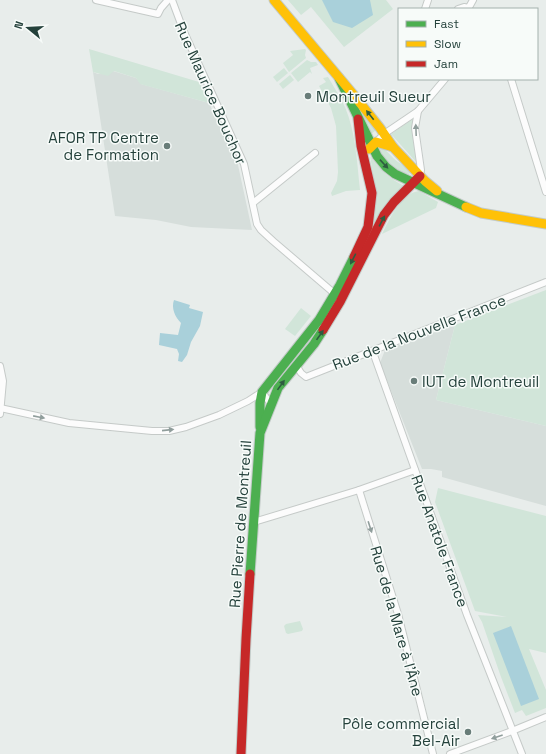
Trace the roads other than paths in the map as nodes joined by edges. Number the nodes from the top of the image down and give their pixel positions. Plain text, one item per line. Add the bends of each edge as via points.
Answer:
1 (96, 0) edge
2 (168, 0) edge
3 (172, 0) edge
4 (274, 0) edge
5 (473, 0) edge
6 (469, 8) edge
7 (339, 78) junction
8 (444, 80) edge
9 (511, 80) edge
10 (418, 111) junction
11 (358, 119) junction
12 (384, 134) junction
13 (374, 144) junction
14 (393, 147) junction
15 (314, 152) dead end
16 (364, 154) junction
17 (420, 176) junction
18 (413, 184) junction
19 (546, 192) edge
20 (445, 199) junction
21 (252, 203) junction
22 (546, 224) edge
23 (546, 282) edge
24 (334, 294) junction
25 (369, 352) junction
26 (0, 366) edge
27 (296, 366) junction
28 (262, 392) junction
29 (271, 404) junction
30 (0, 410) edge
31 (260, 433) junction
32 (415, 470) junction
33 (358, 490) junction
34 (254, 522) junction
35 (546, 717) edge
36 (512, 731) junction
37 (241, 754) edge
38 (433, 754) edge
39 (450, 754) edge
40 (522, 754) edge

1 - 2 street via 158,14
3 - 21 street, Rue Maurice Bouchor via 244,164
4 - 7 main road
5 - 6 street
7 - 11 main road
12 -> 7 main road
8 - 10 street
9 - 19 street
10 - 12 street
17 -> 10 street via 415,128
11 - 13 main road
11 - 16 main road
12 - 13 street
12 - 14 main road
13 - 14 main road
13 - 16 main road
13 -> 18 main road via 377,156 386,167
14 - 17 main road
15 - 21 street
16 -> 24 main road via 372,192 371,213 363,240
17 - 18 main road, Rue Pierre de Montreuil
17 - 20 main road
18 - 20 main road
27 -> 18 main road, Rue Pierre de Montreuil via 337,309 384,215
20 - 22 main road via 481,213
21 - 24 street, Rue Maurice Bouchor via 261,230
23 - 25 street, Rue de la Nouvelle France
24 - 28 main road via 319,320
25 - 27 street, Rue de la Nouvelle France via 306,377
25 - 32 street, Rue Anatole France via 374,355
26 - 30 street via 3,381
29 -> 27 main road, Rue Pierre de Montreuil via 278,388
28 - 29 street
30 -> 28 street via 69,423 152,431 175,430 219,415
28 - 31 main road
29 - 31 main road, Rue Pierre de Montreuil
31 - 34 main road, Rue Pierre de Montreuil
32 - 33 street
32 - 36 street, Rue Anatole France via 466,614
33 - 34 street
33 -> 38 street, Rue de la Mare à l'Âne via 398,614
34 - 37 main road, Rue Pierre de Montreuil
35 - 36 street
36 -> 39 street
36 - 40 street, Rue Anatole France

